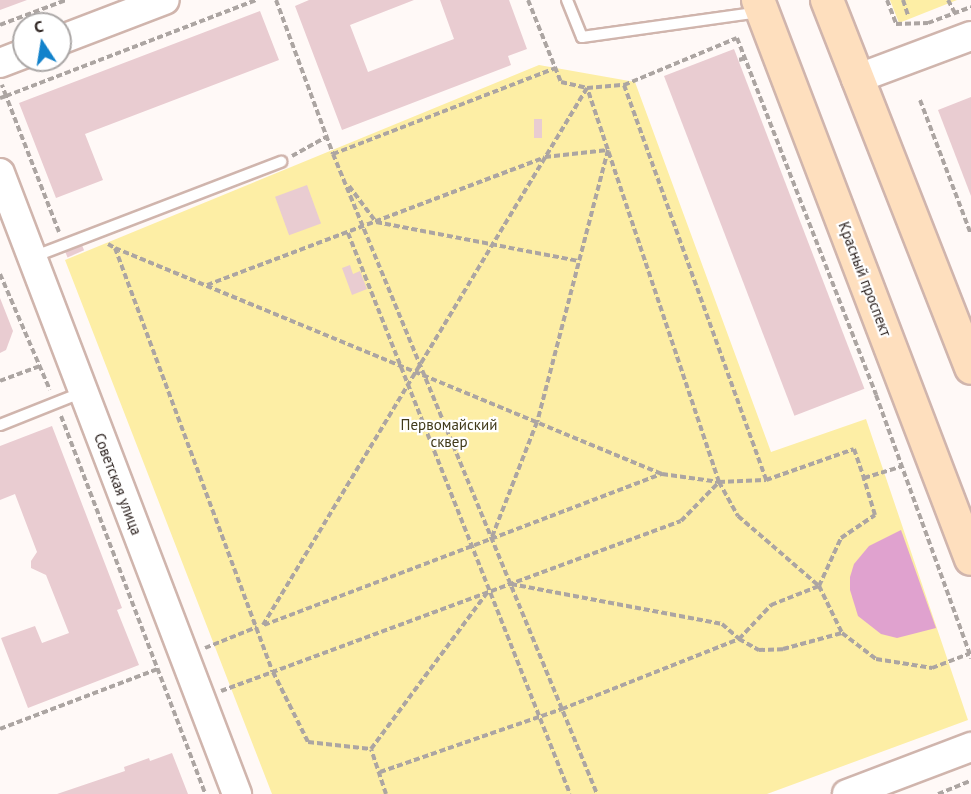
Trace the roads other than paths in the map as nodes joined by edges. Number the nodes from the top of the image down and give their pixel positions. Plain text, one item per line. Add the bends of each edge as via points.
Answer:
1 (165, 0) edge
2 (567, 0) edge
3 (827, 0) edge
4 (760, 6) edge
5 (72, 35) edge
6 (971, 36) edge
7 (856, 79) junction
8 (281, 162) road end
9 (0, 173) edge
10 (33, 257) junction
11 (971, 368) edge
12 (83, 392) junction
13 (0, 425) edge
14 (971, 559) edge
15 (971, 747) edge
16 (237, 794) edge
17 (847, 794) edge

1 - 5 street
2 - 4 lane via 582,37
3 - 7 main road
4 - 14 main road, Красный проспект
6 - 7 street
7 - 11 main road
8 - 10 lane
9 - 10 street, Советская улица
10 - 12 street, Советская улица
12 - 13 lane
12 - 16 street, Советская улица
15 - 17 street

